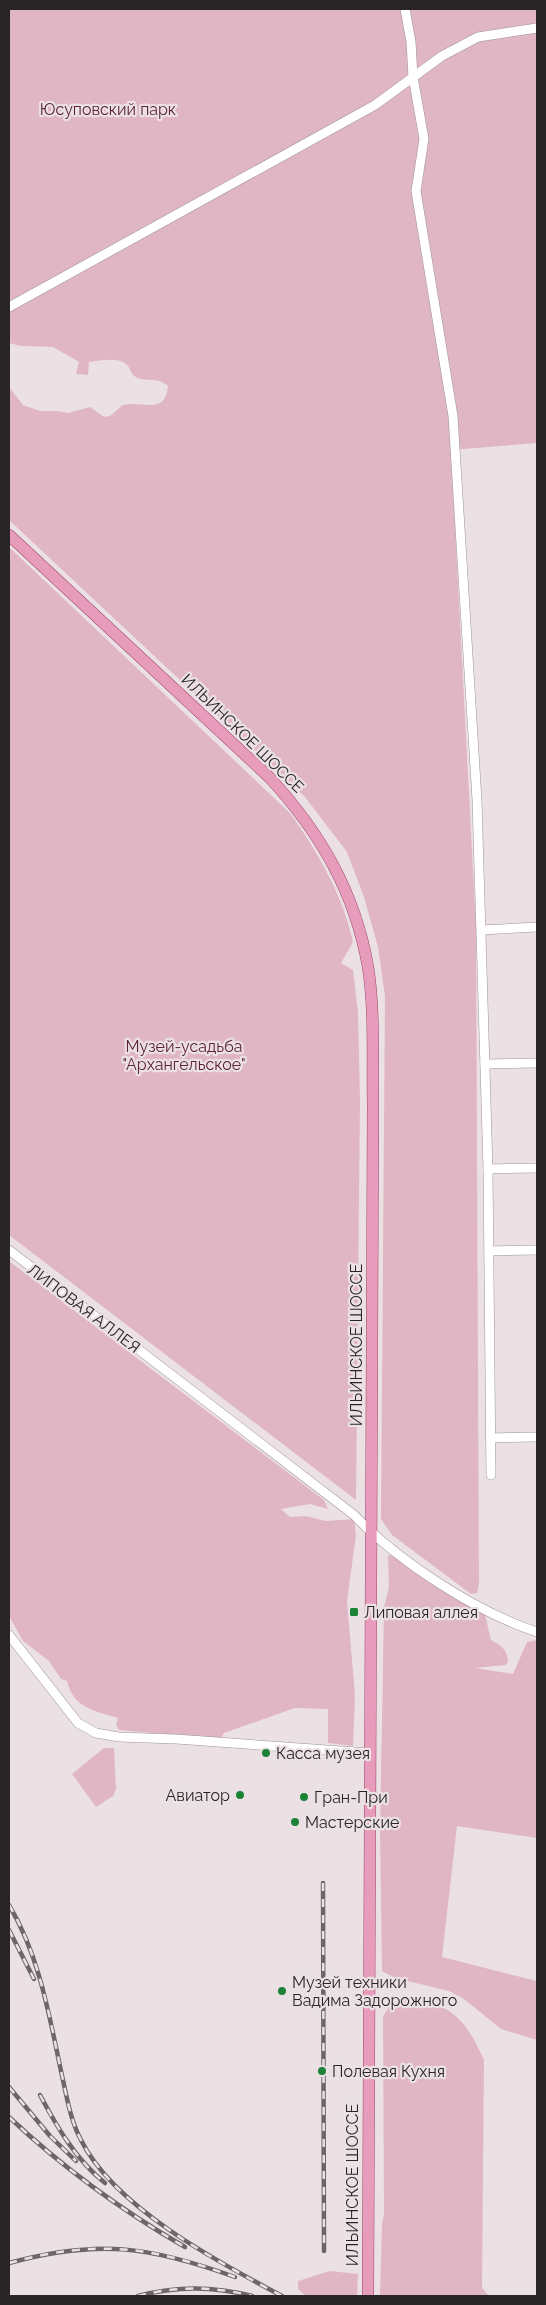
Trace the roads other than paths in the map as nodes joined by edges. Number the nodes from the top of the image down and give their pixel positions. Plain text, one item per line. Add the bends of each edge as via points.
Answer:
1 (404, 9) edge
2 (537, 28) edge
3 (413, 78) junction
4 (9, 306) edge
5 (9, 535) edge
6 (537, 927) edge
7 (482, 930) junction
8 (537, 1063) edge
9 (485, 1064) junction
10 (537, 1168) edge
11 (488, 1169) junction
12 (9, 1250) edge
13 (537, 1250) edge
14 (488, 1252) junction
15 (537, 1437) edge
16 (490, 1438) junction
17 (491, 1476) dead end
18 (370, 1532) junction
19 (537, 1632) edge
20 (9, 1636) edge
21 (369, 1753) junction
22 (368, 2296) edge

1 - 3 street via 411,42
2 - 3 street via 478,37 442,56
3 - 4 street via 375,105
3 - 7 street via 424,139 416,191 456,451
5 - 18 main road, ИЛЬИНСКОЕ ШОССЕ via 291,801 316,833 347,895 368,967 372,1013
6 - 7 street
7 - 9 street
8 - 9 street
9 - 11 street
10 - 11 street
11 - 14 street
12 - 18 street, ЛИПОВАЯ АЛЛЕЯ via 354,1515
13 - 14 street
14 - 16 street
15 - 16 street
16 - 17 street
18 - 19 street, ЛИПОВАЯ АЛЛЕЯ via 476,1605
18 - 21 main road, ИЛЬИНСКОЕ ШОССЕ
20 - 21 street via 78,1723 96,1733
21 - 22 main road, ИЛЬИНСКОЕ ШОССЕ

